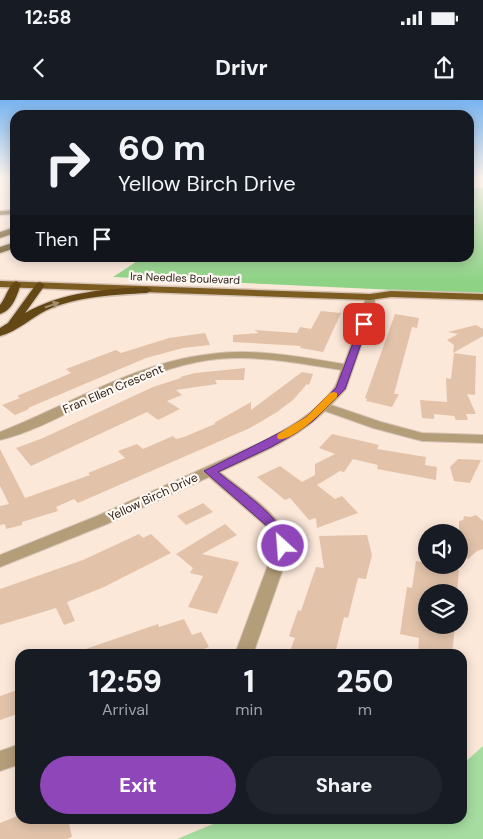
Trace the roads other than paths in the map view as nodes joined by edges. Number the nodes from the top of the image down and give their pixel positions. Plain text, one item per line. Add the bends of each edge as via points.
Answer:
1 (0, 284) edge
2 (16, 284) junction
3 (40, 285) junction
4 (147, 290) junction
5 (370, 297) junction
6 (483, 297) edge
7 (483, 306) edge
8 (0, 311) edge
9 (5, 331) edge
10 (348, 368) junction
11 (323, 406) junction
12 (0, 436) edge
13 (483, 439) edge
14 (210, 471) junction
15 (0, 561) edge
16 (246, 649) edge
17 (15, 756) edge
18 (0, 761) edge

1 - 2 main road, Ira Needles Boulevard
2 - 3 main road, Ira Needles Boulevard
2 - 8 highway via 11,299
3 - 4 main road, Ira Needles Boulevard
3 - 9 highway
4 - 5 main road, Ira Needles Boulevard
9 -> 4 highway via 46,306 69,299
5 - 6 main road, Ira Needles Boulevard via 391,294
5 - 7 main road, Ira Needles Boulevard
5 - 10 street, Yellow Birch Drive via 369,309
10 - 11 street, Yellow Birch Drive via 340,389
10 - 12 street, Fran Ellen Crescent via 258,355 194,360 144,374
11 - 13 street via 422,437
11 - 14 street, Yellow Birch Drive via 310,419 267,445
14 - 15 street, Yellow Birch Drive
14 - 16 street via 273,524 283,546
17 - 18 street

